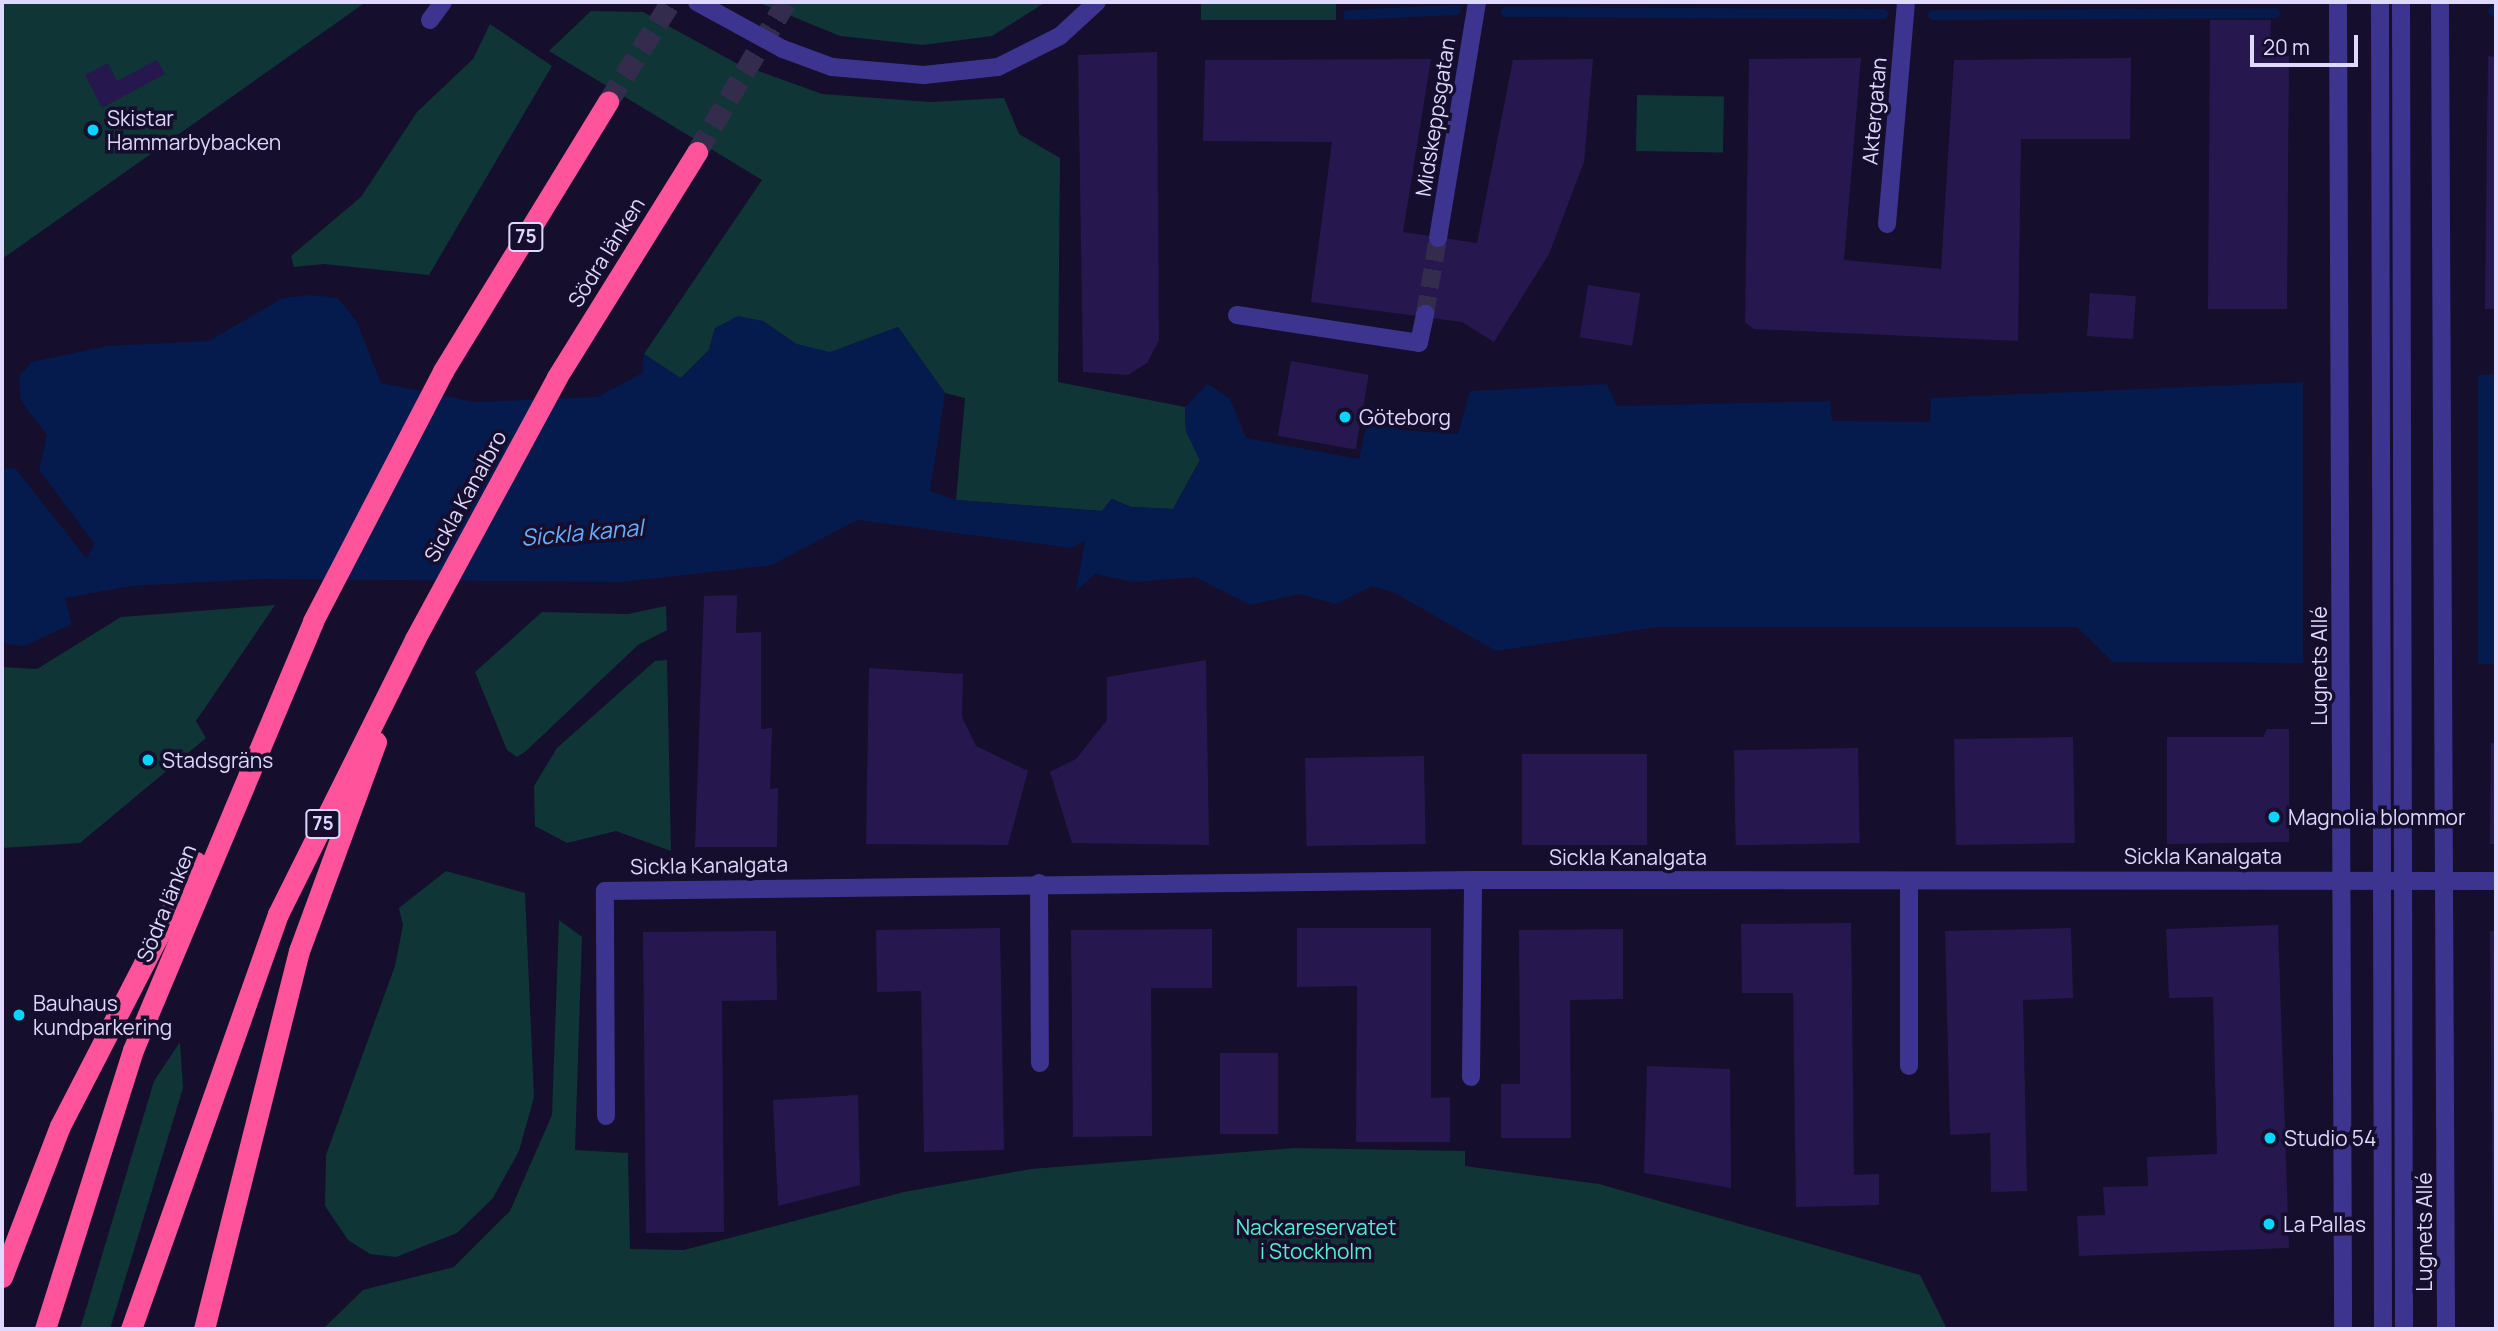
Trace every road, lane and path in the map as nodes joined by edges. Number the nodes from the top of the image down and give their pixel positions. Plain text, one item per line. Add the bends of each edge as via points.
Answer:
1 (443, 2) edge
2 (697, 2) edge
3 (1097, 2) edge
4 (1476, 2) edge
5 (1906, 2) edge
6 (2338, 2) edge
7 (2380, 2) edge
8 (2401, 2) edge
9 (2440, 2) edge
10 (430, 20) dead end
11 (608, 102) tunnel mouth
12 (697, 152) tunnel mouth
13 (1887, 224) dead end
14 (1438, 238) tunnel mouth
15 (1425, 314) tunnel mouth
16 (1237, 315) dead end
17 (557, 377) joint
18 (415, 639) junction
19 (2391, 726) junction
20 (256, 746) junction
21 (2340, 878) junction
22 (1474, 880) junction
23 (2392, 880) junction
24 (2446, 880) junction
25 (1909, 881) junction
26 (2496, 881) edge
27 (1039, 883) junction
28 (1040, 1063) dead end
29 (1909, 1066) dead end
30 (1471, 1077) dead end
31 (606, 1116) dead end
32 (2, 1277) edge
33 (45, 1329) edge
34 (131, 1329) edge
35 (204, 1329) edge
36 (2343, 1329) edge
37 (2383, 1329) edge
38 (2404, 1329) edge
39 (2446, 1329) edge

1 - 10 street
2 - 3 street via 783,49 832,67 924,75 998,67 1060,36
4 - 14 street, Midskeppsgatan
5 - 13 street, Aktergatan
6 - 21 street, Lugnets Allé
7 - 19 street via 2381,299
8 - 19 street via 2401,299
9 - 24 street, Lugnets Allé
11 - 20 highway, Södra länken / 75 via 443,371 313,621
12 - 17 highway, Södra länken / 75
15 - 16 street via 1419,343
17 - 18 highway, Sickla Kanalbro / 75
18 - 34 highway, 75 via 278,914
18 - 35 highway via 299,951
19 - 23 street
20 - 32 highway via 60,1126
20 - 33 highway, Södra länken / 75 via 133,1050
21 - 23 street, Sickla Kanalgata
21 - 25 street, Sickla Kanalgata
21 - 36 street, Lugnets Allé
22 - 25 street, Sickla Kanalgata
22 - 27 street, Sickla Kanalgata
22 - 30 street
23 - 24 street, Sickla Kanalgata
23 - 37 street
23 - 38 street
24 - 26 street, Sickla Kanalgata
24 - 39 street, Lugnets Allé
25 - 29 street
27 - 28 street
27 - 31 street, Sickla Kanalgata via 605,891

